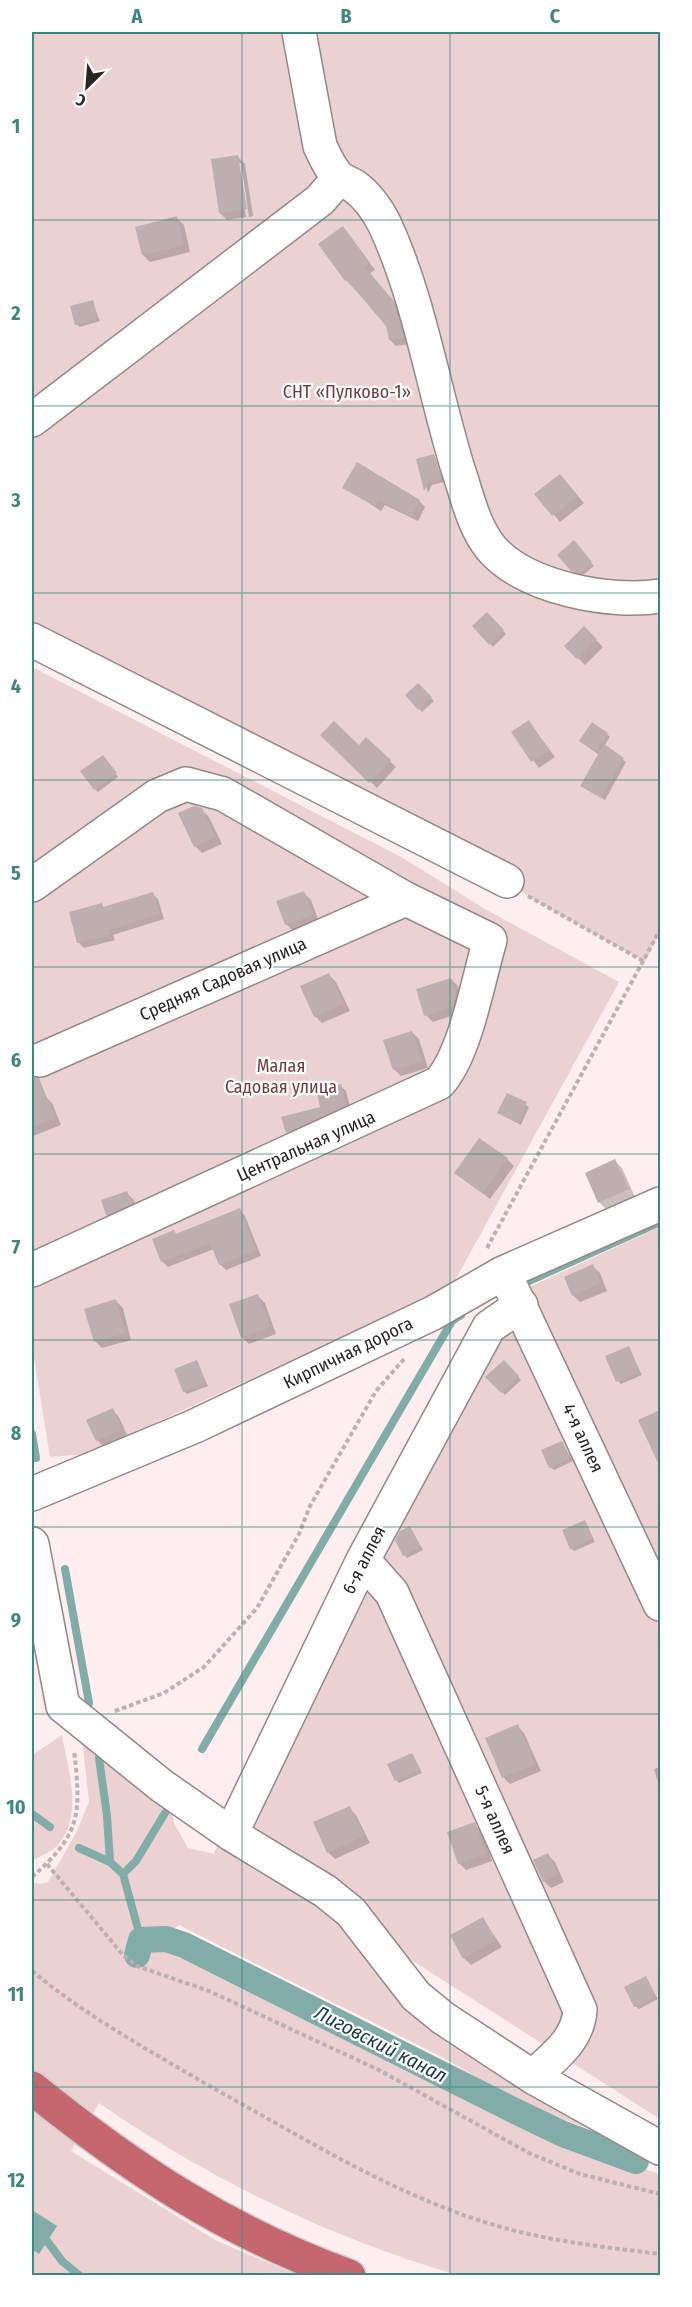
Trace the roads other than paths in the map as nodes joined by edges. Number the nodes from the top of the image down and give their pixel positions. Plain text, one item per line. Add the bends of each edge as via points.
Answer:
1 (299, 32) edge
2 (339, 178) junction
3 (32, 420) edge
4 (660, 596) edge
5 (32, 640) edge
6 (507, 881) road end
7 (32, 885) edge
8 (406, 899) junction
9 (40, 1060) dead end
10 (660, 1204) edge
11 (494, 1263) junction
12 (32, 1270) edge
13 (521, 1305) junction
14 (32, 1494) edge
15 (32, 1544) edge
16 (363, 1560) junction
17 (660, 1604) edge
18 (235, 1828) junction
19 (533, 2077) junction
20 (32, 2088) edge
21 (660, 2148) edge
22 (349, 2276) edge

1 - 2 street via 320,146
2 - 3 street via 320,200
2 - 4 street via 370,199 384,225 409,291 474,518 491,547 503,560 528,575 571,589 612,598
5 - 6 street
7 - 8 street via 157,796 186,784 223,794
8 - 9 street, Средняя Садовая улица
8 - 12 street, Центральная улица via 490,940 459,1050 448,1074 439,1083
10 - 11 street, Кирпичная дорога
11 - 13 street, 4-я аллея
11 - 14 street, Кирпичная дорога via 433,1313 195,1426
13 - 16 street, 6-я аллея via 489,1327
13 - 17 street, 4-я аллея
15 - 18 street via 73,1714 162,1786
16 - 18 street, 6-я аллея
16 - 19 street, 5-я аллея via 392,1593 580,2010 579,2025 572,2038
18 - 19 street via 351,1912 416,1996
19 - 21 street
20 - 22 highway via 151,2178 210,2213 272,2245

